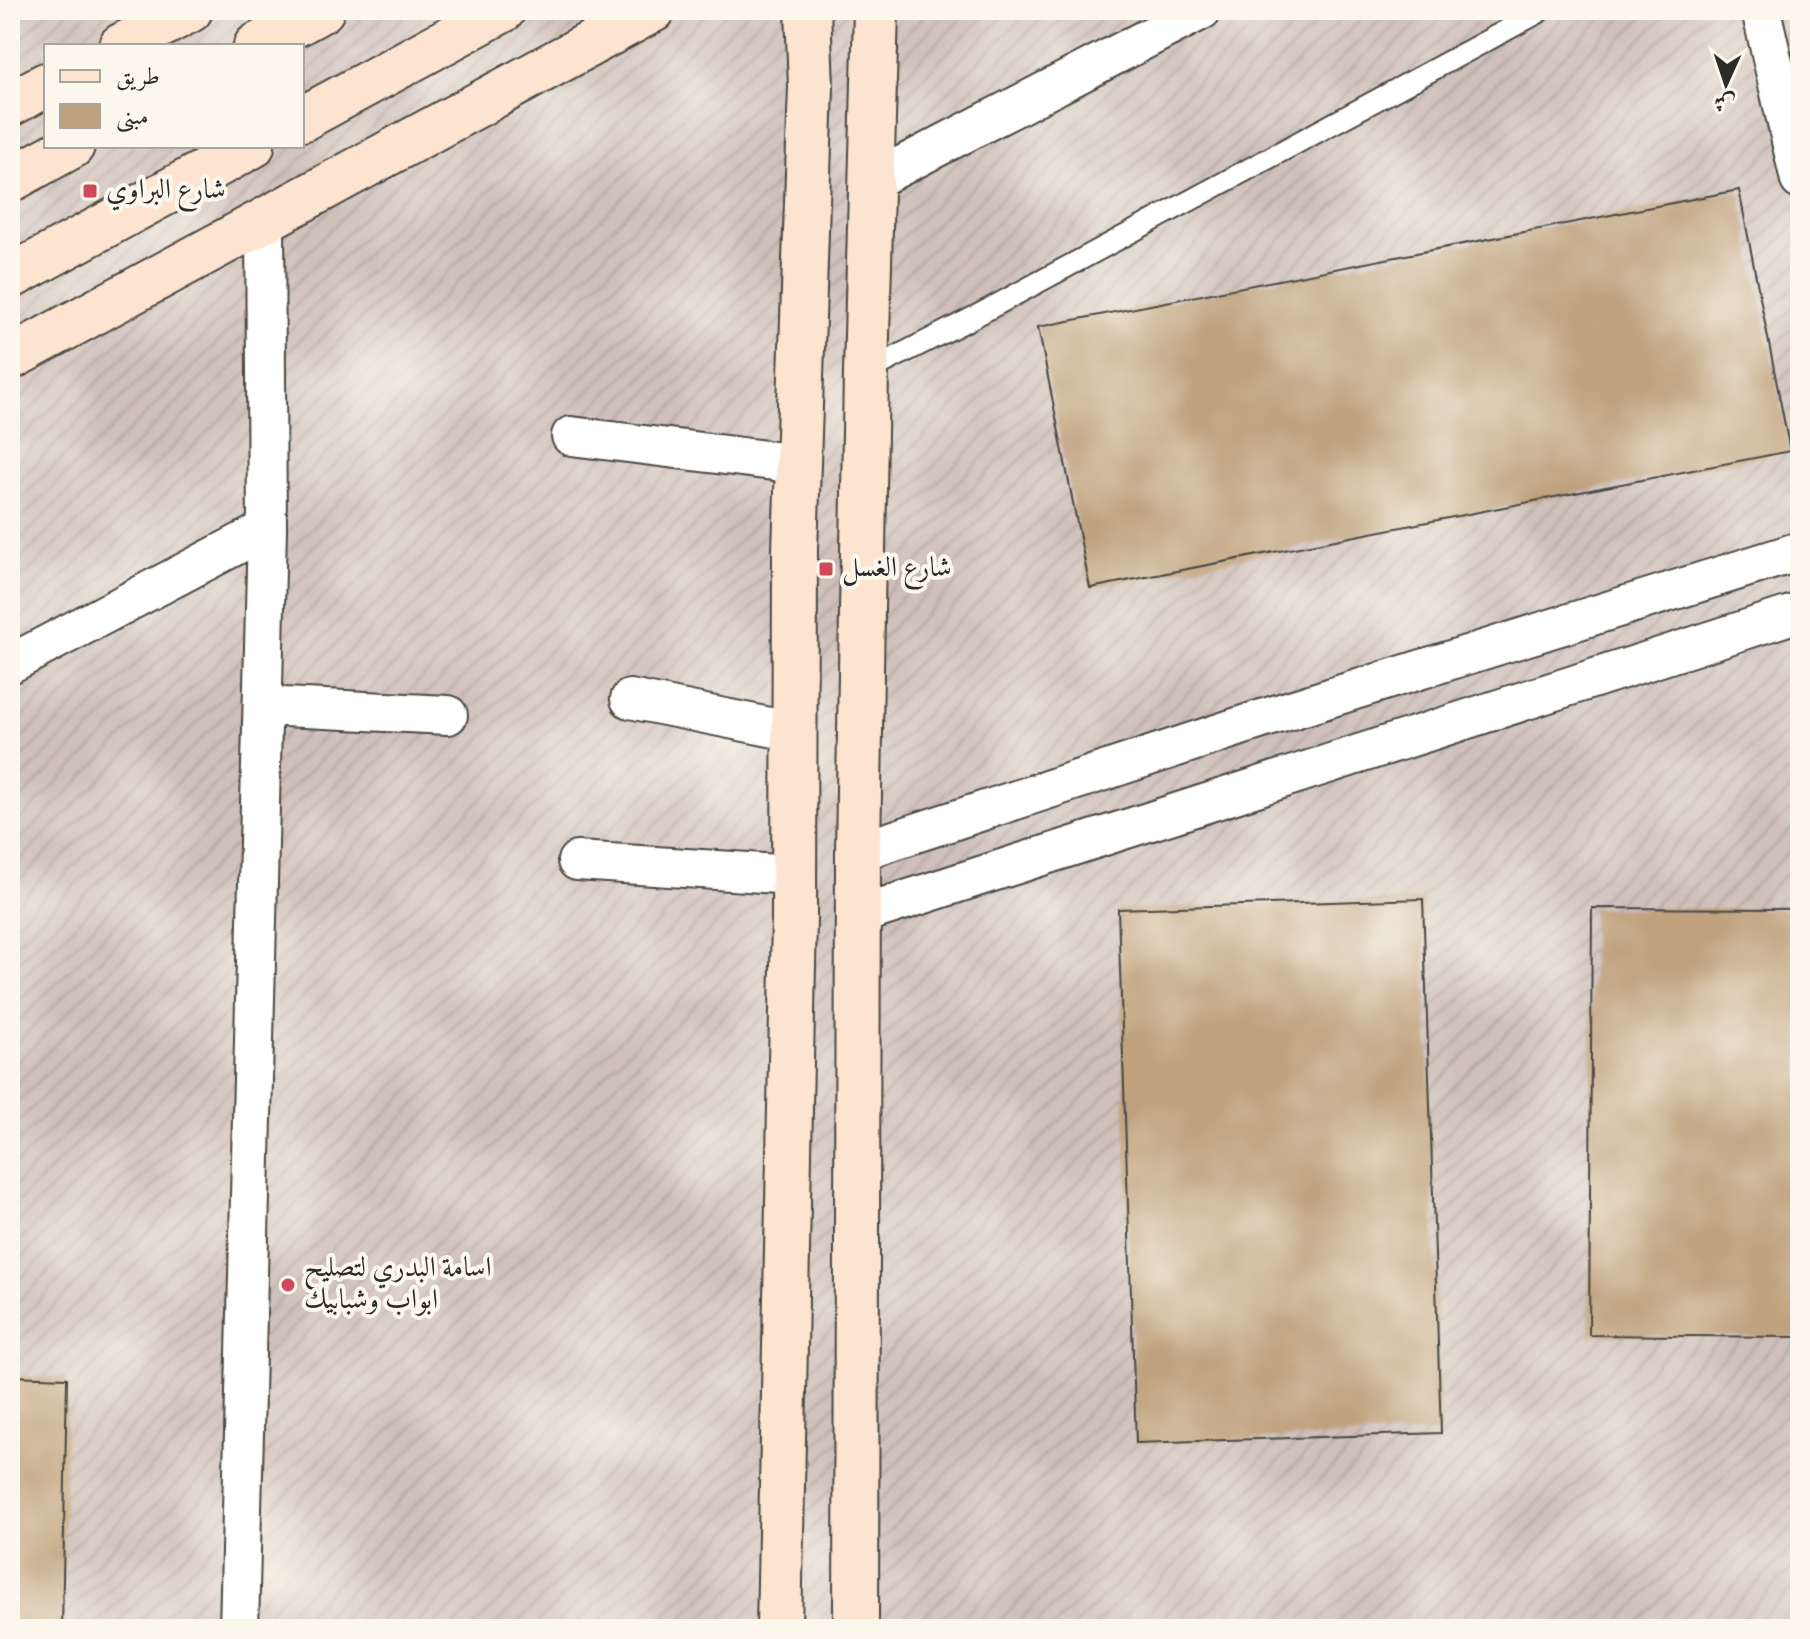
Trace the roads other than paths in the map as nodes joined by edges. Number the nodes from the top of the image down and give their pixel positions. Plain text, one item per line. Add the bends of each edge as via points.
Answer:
1 (190, 10) edge
2 (322, 10) edge
3 (503, 10) edge
4 (653, 10) edge
5 (808, 10) edge
6 (876, 10) edge
7 (1202, 10) edge
8 (1761, 10) edge
9 (1538, 13) dead end
10 (125, 44) edge
11 (260, 44) edge
12 (44, 86) edge
13 (10, 104) edge
14 (304, 118) edge
15 (68, 148) edge
16 (248, 148) edge
17 (10, 180) edge
18 (1800, 180) edge
19 (872, 181) junction
20 (265, 220) junction
21 (10, 277) edge
22 (10, 358) edge
23 (866, 372) junction
24 (571, 436) dead end
25 (798, 464) junction
26 (267, 529) junction
27 (795, 550) junction
28 (1800, 551) edge
29 (863, 554) junction
30 (1800, 612) edge
31 (10, 664) edge
32 (630, 699) dead end
33 (263, 706) junction
34 (448, 715) dead end
35 (795, 732) junction
36 (858, 852) junction
37 (577, 861) dead end
38 (794, 875) junction
39 (859, 915) junction
40 (239, 1629) edge
41 (779, 1629) edge
42 (856, 1629) edge

1 - 10 street
2 - 11 street
3 - 14 street
4 - 20 street
5 - 25 street via 811,87
6 - 19 street
7 - 19 street
8 - 18 street
9 - 23 lane
12 - 13 street
15 - 17 street
16 - 21 street
19 - 23 street
20 - 22 street
20 - 26 street
23 - 29 street
24 - 25 street
25 - 27 street
26 - 31 street
26 - 33 street
27 - 29 street
27 - 35 street
28 - 36 street
29 - 36 street
30 - 39 street
32 - 35 street
33 - 34 street
33 - 40 street
35 - 38 street
36 - 39 street
37 - 38 street
38 - 41 street
39 - 42 street

